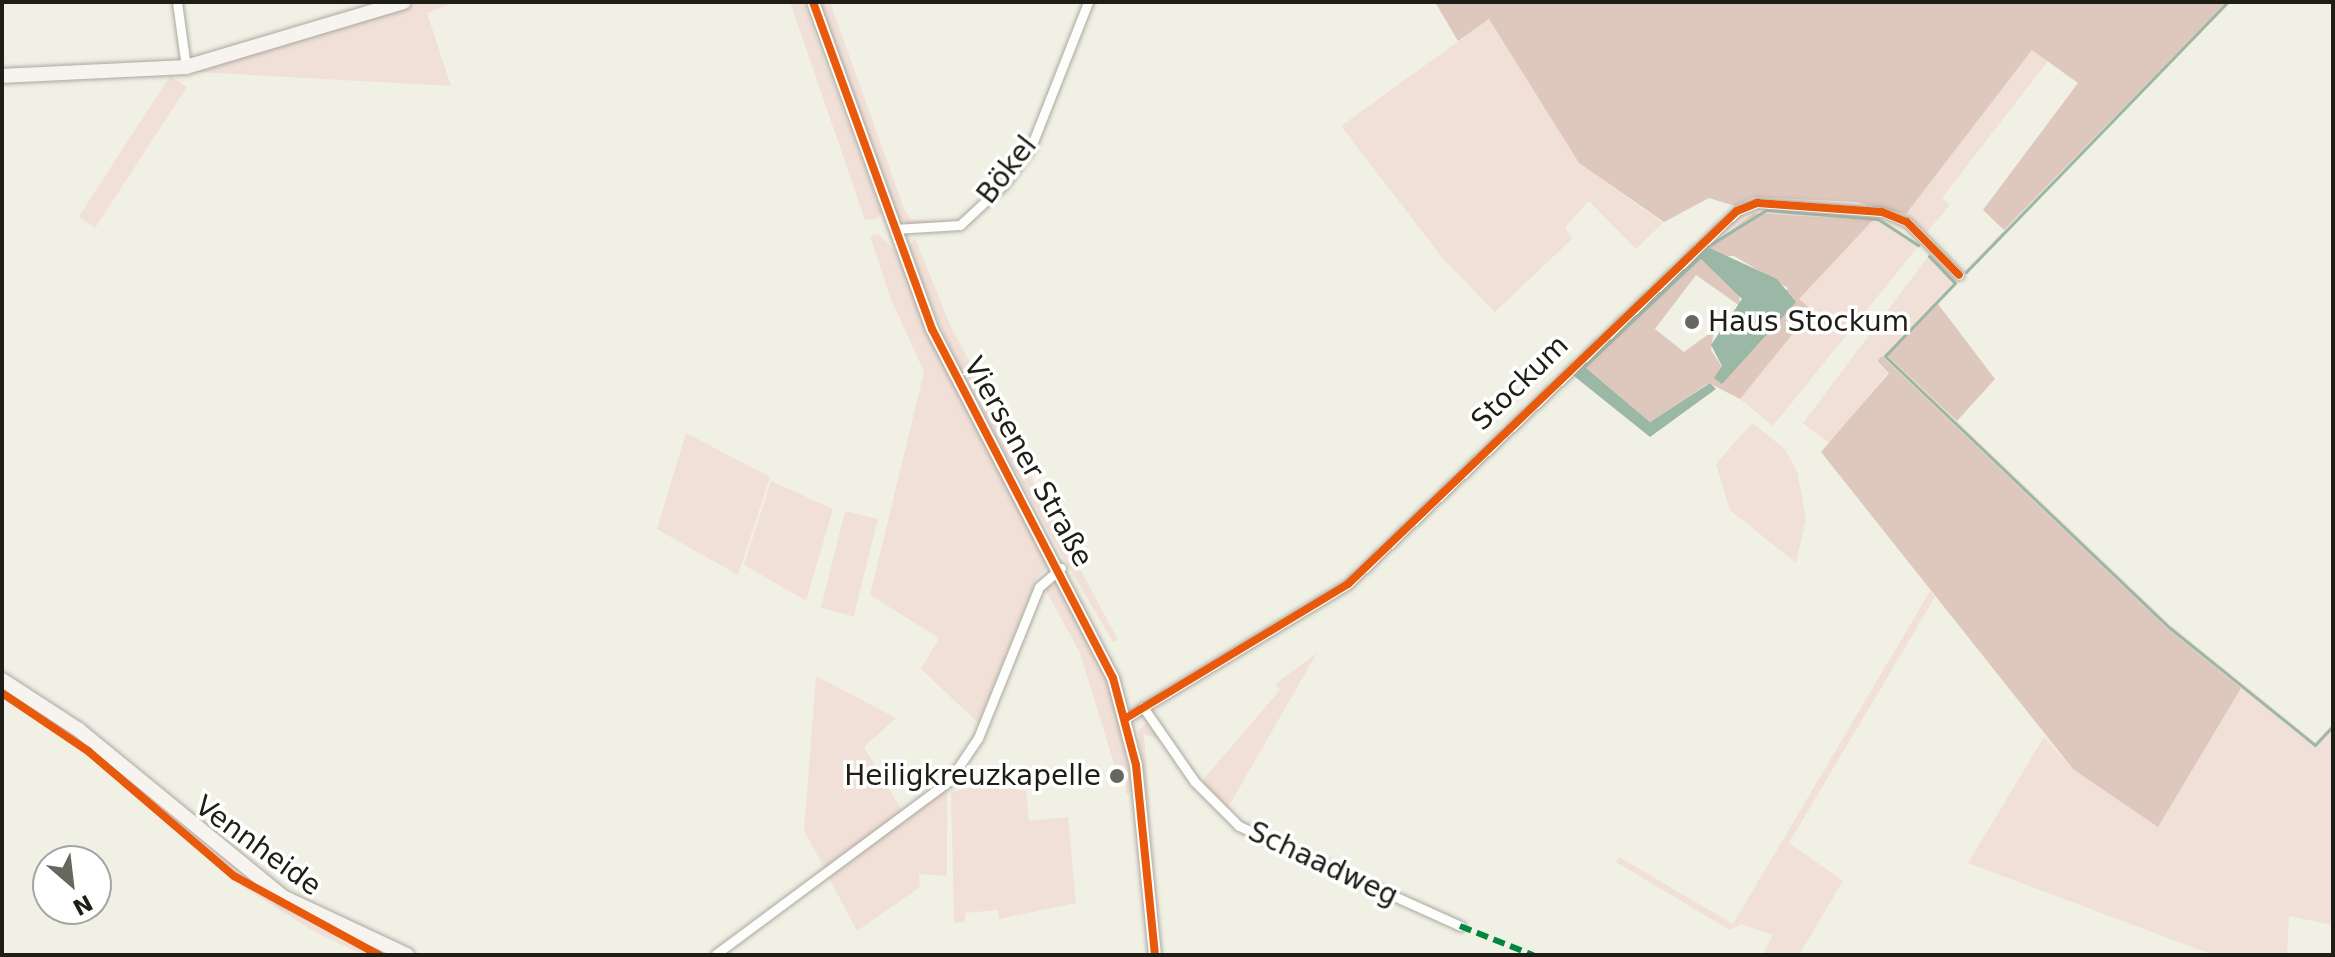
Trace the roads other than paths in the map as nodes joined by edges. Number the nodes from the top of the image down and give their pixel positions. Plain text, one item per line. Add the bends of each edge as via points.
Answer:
1 (177, 2) edge
2 (404, 2) edge
3 (813, 2) edge
4 (1088, 2) edge
5 (186, 67) junction
6 (2, 76) edge
7 (894, 229) junction
8 (1959, 275) dead end
9 (1061, 568) junction
10 (2, 680) edge
11 (1143, 707) junction
12 (1126, 718) junction
13 (1460, 926) dead end
14 (716, 954) edge
15 (407, 955) edge
16 (1155, 955) edge

1 - 5 street
2 - 5 main road
3 - 7 street, Viersener Straße
4 - 7 street, Bökel via 1031,147 1004,184 960,225
5 - 6 main road
7 - 9 street, Viersener Straße via 940,348
8 - 11 street, Stockum via 1907,222 1882,212 1757,203 1737,211 1348,584
9 - 12 street, Viersener Straße
9 - 14 street via 1039,587 978,738 949,781
10 - 15 main road, Vennheide via 137,779 283,897
11 - 12 street, Stockum
11 - 13 street, Schaadweg via 1195,782 1239,826
12 - 16 street, Viersener Straße

